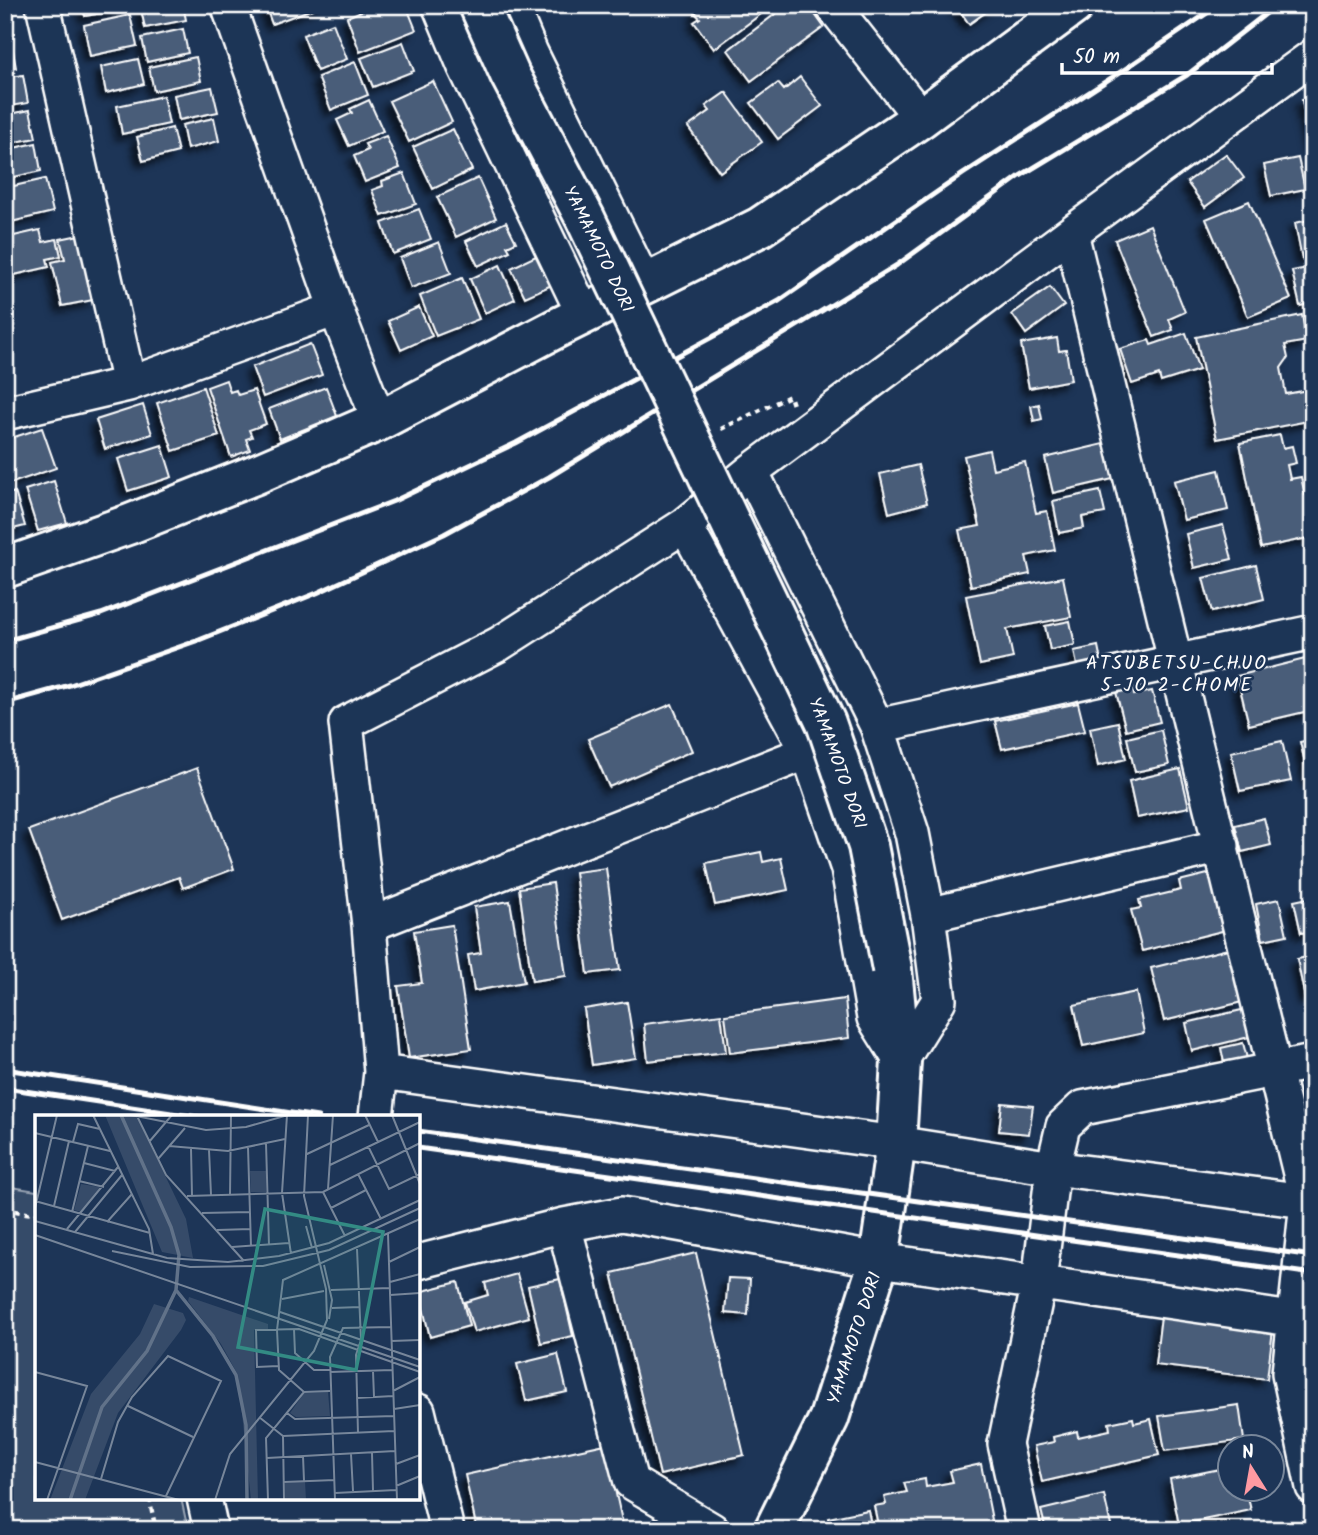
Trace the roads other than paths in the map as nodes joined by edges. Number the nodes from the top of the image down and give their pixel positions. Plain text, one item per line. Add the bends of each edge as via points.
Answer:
1 (43, 5) edge
2 (228, 5) edge
3 (439, 5) edge
4 (479, 5) edge
5 (511, 5) edge
6 (832, 5) edge
7 (1074, 5) edge
8 (1313, 56) edge
9 (921, 118) junction
10 (1071, 233) junction
11 (645, 285) junction
12 (336, 309) junction
13 (584, 315) junction
14 (129, 384) junction
15 (5, 413) edge
16 (379, 421) junction
17 (751, 471) junction
18 (685, 525) junction
19 (5, 568) edge
20 (1313, 632) edge
21 (1177, 661) junction
22 (877, 726) junction
23 (808, 752) junction
24 (1222, 846) junction
25 (928, 915) junction
26 (369, 925) junction
27 (901, 1061) junction
28 (1313, 1062) edge
29 (1276, 1070) junction
30 (381, 1072) junction
31 (376, 1115) edge
32 (896, 1143) junction
33 (1054, 1168) junction
34 (1310, 1202) edge
35 (564, 1225) junction
36 (879, 1260) junction
37 (420, 1261) edge
38 (1039, 1282) junction
39 (1303, 1321) edge
40 (420, 1419) edge
41 (1313, 1487) edge
42 (204, 1500) edge
43 (211, 1530) edge
44 (447, 1530) edge
45 (712, 1530) edge
46 (774, 1530) edge
47 (1024, 1530) edge

1 - 14 street
2 - 12 street
3 - 13 street
4 - 27 street, YAMAMOTO DORI, bridge via 827,723 868,846 892,969
5 - 11 street
6 - 9 street
7 - 9 street
8 - 10 street
9 - 11 street via 760,227
10 - 17 street
10 - 21 street
11 - 13 street
12 - 14 street
12 - 16 street
13 - 16 street
14 - 15 street
16 - 19 street via 192,500
17 - 18 street
17 - 22 street
18 - 23 street
18 - 26 street via 499,644 346,723
20 - 21 street
21 - 22 street
21 - 24 street
22 - 25 street via 912,833
23 - 26 street
23 - 27 street via 848,869 874,1018
24 - 25 street
24 - 29 street
25 - 27 street via 939,1000
26 - 30 street
27 - 32 street, YAMAMOTO DORI
28 - 29 street
29 - 33 street via 1082,1108 1063,1126
29 - 34 street
30 - 31 street
30 - 32 street
32 - 33 street
32 - 36 street, YAMAMOTO DORI
33 - 34 street
33 - 38 street
34 - 39 street
35 - 36 street via 622,1214
35 - 37 street
35 - 45 street via 631,1482
36 - 38 street
36 - 46 street, YAMAMOTO DORI via 829,1418
38 - 39 street
38 - 47 street via 1005,1444
39 - 41 street via 1289,1373
40 - 44 street
42 - 43 street

